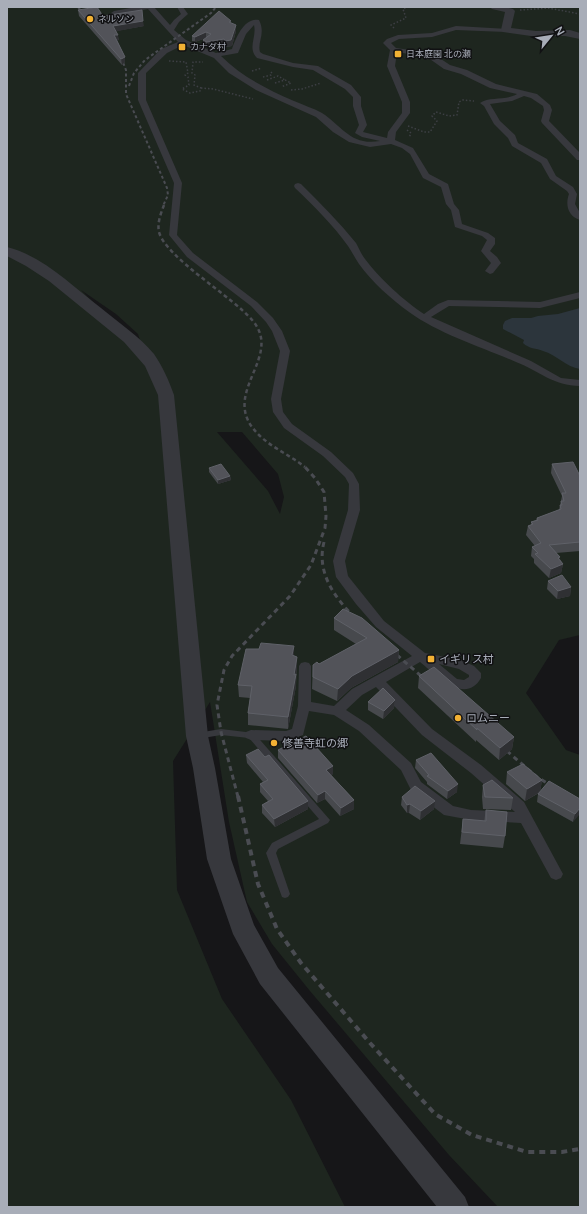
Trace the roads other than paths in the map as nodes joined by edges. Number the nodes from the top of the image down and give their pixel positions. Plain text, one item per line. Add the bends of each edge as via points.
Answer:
1 (149, 7) edge
2 (180, 7) edge
3 (495, 7) edge
4 (114, 13) edge
5 (171, 30) junction
6 (506, 30) junction
7 (580, 36) edge
8 (183, 42) junction
9 (394, 50) junction
10 (215, 55) junction
11 (521, 94) junction
12 (392, 141) junction
13 (580, 158) edge
14 (298, 186) dead end
15 (580, 217) edge
16 (7, 251) edge
17 (490, 271) dead end
18 (580, 295) edge
19 (424, 318) junction
20 (580, 383) edge
21 (305, 666) dead end
22 (377, 680) junction
23 (304, 706) junction
24 (337, 711) junction
25 (251, 735) junction
26 (196, 736) junction
27 (526, 818) junction
28 (556, 874) dead end
29 (285, 894) dead end
30 (455, 1207) edge

1 - 4 street
1 - 5 street
2 - 5 street via 185,14 176,21
3 - 6 street via 510,11
5 - 8 street
6 - 7 street
6 - 9 street via 456,28 432,35 389,40 387,43
8 - 10 street
8 - 22 street via 164,51 142,73 142,100 178,183 179,192 172,222 173,235 190,255 254,304 270,320 285,351 276,399 278,412 288,426 327,454 349,475 354,484 354,510 339,561 342,577 380,624 420,657
9 - 11 street via 429,54 447,67 501,89
9 - 12 street via 392,66 406,102 406,113 392,132
10 - 12 street via 232,71 259,88 319,114 336,130 352,140 370,145 382,145
10 - 12 street via 235,51 247,25 255,21 259,35 255,49 257,54 296,66 310,67 354,92 363,125 360,133
11 - 13 street via 534,96 546,105 548,110 545,121
11 - 15 street via 507,100 484,103 515,144 544,161 553,177 570,188 573,194 571,207
12 - 17 street via 409,149 426,175 446,186 458,225 489,236 492,244 485,251 496,264
14 - 19 street via 353,246 372,273 407,306
16 - 26 street via 23,257 46,272 134,343 158,373 166,395
18 - 19 street via 540,305 448,303
19 - 20 street via 532,365 558,382
21 - 23 street
22 - 24 street via 357,692
22 - 27 street via 427,732 500,788 519,806
23 - 24 street
23 - 25 street via 298,732 287,736
24 - 27 street via 377,738 406,767 416,786 449,811
25 - 26 lane via 222,732
25 - 29 lane via 326,820 275,846 271,853
26 - 30 street via 219,859 242,927 269,976
27 - 28 street

